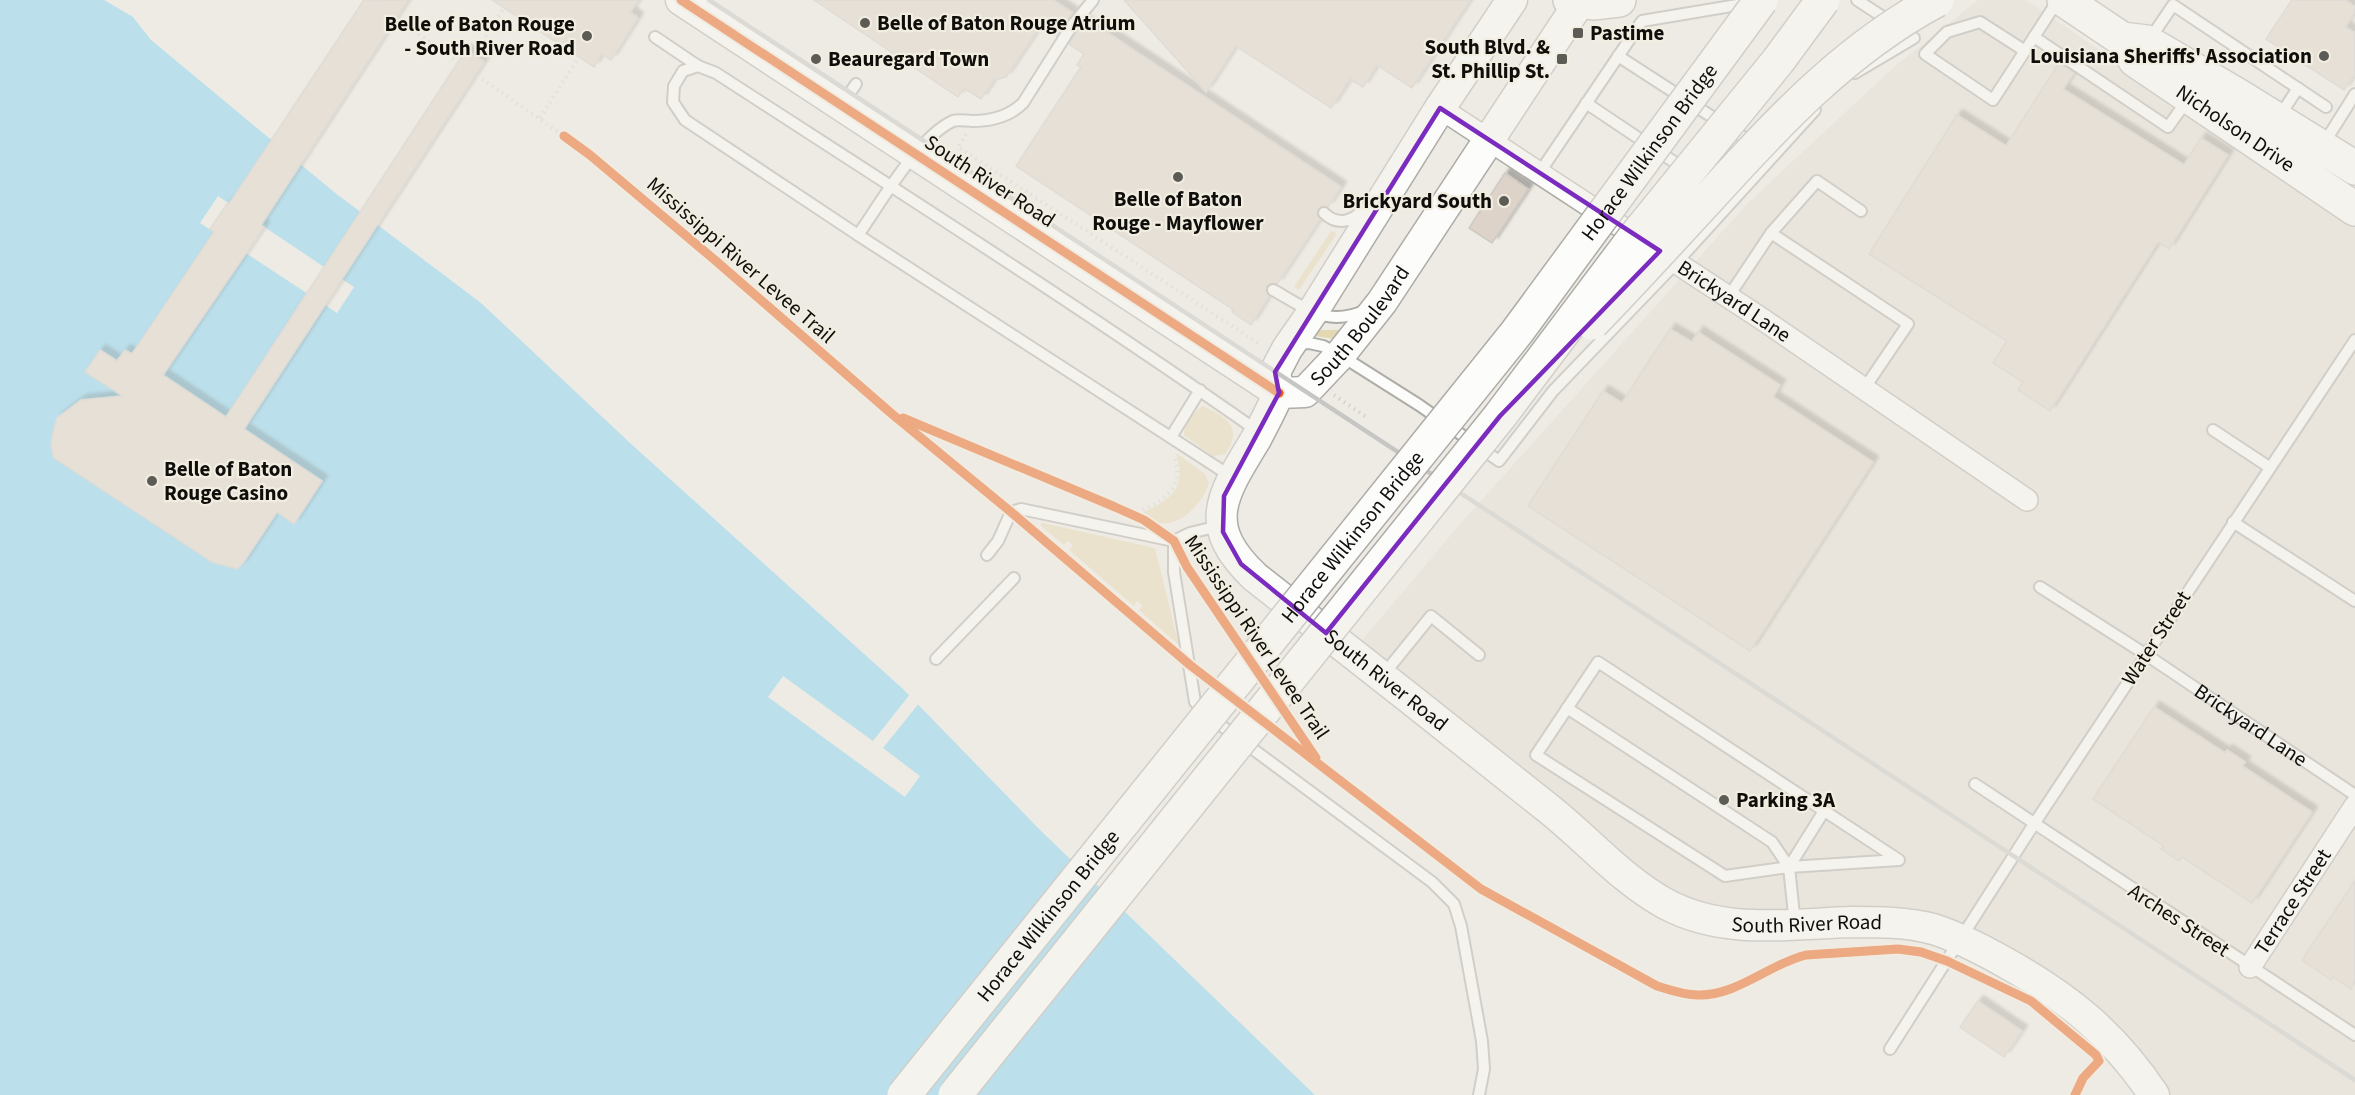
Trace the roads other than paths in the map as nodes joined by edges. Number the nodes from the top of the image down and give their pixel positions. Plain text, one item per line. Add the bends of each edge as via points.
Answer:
1 (681, 0) edge
2 (1093, 0) edge
3 (1512, 0) edge
4 (1577, 0) edge
5 (1619, 0) edge
6 (1763, 0) edge
7 (1823, 0) edge
8 (1857, 0) edge
9 (1937, 0) edge
10 (2058, 0) edge
11 (2064, 0) edge
12 (2175, 2) edge
13 (1748, 13) edge
14 (655, 37) dead end
15 (2034, 37) junction
16 (1914, 38) junction
17 (2135, 41) junction
18 (1932, 47) junction
19 (2025, 51) junction
20 (1618, 56) junction
21 (698, 66) junction
22 (1848, 77) dead end
23 (2298, 88) junction
24 (2355, 94) edge
25 (2189, 97) junction
26 (1822, 102) dead end
27 (1586, 103) junction
28 (2326, 107) dead end
29 (1440, 108) junction
30 (2277, 119) junction
31 (1490, 139) junction
32 (2322, 147) junction
33 (916, 154) junction
34 (1773, 156) junction
35 (2355, 168) edge
36 (1540, 172) junction
37 (892, 188) junction
38 (1732, 201) junction
39 (2355, 210) edge
40 (1861, 211) dead end
41 (1324, 213) dead end
42 (1771, 233) junction
43 (858, 235) junction
44 (1677, 262) junction
45 (1273, 290) dead end
46 (1386, 296) junction
47 (1729, 296) junction
48 (1312, 313) junction
49 (2355, 340) edge
50 (1286, 352) junction
51 (1340, 355) junction
52 (1864, 389) junction
53 (1200, 390) junction
54 (1279, 393) junction
55 (1500, 416) junction
56 (2213, 430) dead end
57 (1259, 432) junction
58 (1168, 435) junction
59 (2269, 467) junction
60 (1232, 477) junction
61 (2027, 500) dead end
62 (2233, 522) junction
63 (1222, 525) junction
64 (1174, 541) junction
65 (987, 555) dead end
66 (1014, 578) dead end
67 (2040, 587) dead end
68 (2355, 601) edge
69 (2145, 654) junction
70 (1479, 655) dead end
71 (936, 659) dead end
72 (1382, 677) junction
73 (1567, 708) junction
74 (1975, 784) dead end
75 (2355, 795) edge
76 (2355, 806) edge
77 (1824, 811) junction
78 (2034, 824) junction
79 (1788, 867) junction
80 (1795, 925) junction
81 (1961, 939) junction
82 (2250, 967) junction
83 (2355, 1035) edge
84 (1890, 1049) dead end
85 (904, 1095) edge
86 (955, 1095) edge
87 (1479, 1095) edge
88 (2154, 1095) edge

1 - 33 main road, South River Road via 849,94
2 - 33 lane via 1013,113 974,121 955,120 930,136
3 - 29 main road, South Boulevard
4 - 5 main road
4 - 31 main road, South Boulevard
6 - 13 main road, Horace Wilkinson Bridge, bridge
6 - 20 lane via 1641,21
7 - 55 main road, bridge via 1634,238
8 - 16 lane
9 - 55 main road, bridge via 1857,51 1812,89 1642,272
10 - 15 lane
11 - 17 main road, Nicholson Drive
12 - 17 lane
12 - 23 lane
13 - 85 main road, Horace Wilkinson Bridge, bridge via 1517,333
14 - 21 lane
15 - 19 lane
15 - 25 lane via 2168,127
16 - 18 lane
16 - 22 lane
17 - 25 main road, Nicholson Drive via 2134,60
17 - 30 main road, Nicholson Drive
18 - 19 lane via 1947,32 1980,22
18 - 19 lane via 1925,54 1993,100
20 - 27 lane
20 - 34 lane
21 - 37 lane via 716,73
21 - 43 lane via 683,70 674,86 673,102 685,120
23 - 28 lane
23 - 30 lane
24 - 32 lane
25 - 39 main road, Nicholson Drive
26 - 34 lane
27 - 36 lane
27 - 38 lane
29 - 31 street, Brickyard Lane
29 - 41 lane via 1418,127 1358,216 1340,222 1332,221
29 - 48 main road, South Boulevard
30 - 32 main road, Nicholson Drive
31 - 36 street, Brickyard Lane
31 - 46 main road, South Boulevard
32 - 35 main road, Nicholson Drive
33 - 37 lane
33 - 54 main road, South River Road
34 - 38 lane
36 - 44 street, Brickyard Lane
37 - 43 lane
37 - 53 lane
38 - 44 lane
40 - 42 lane via 1817,181
42 - 47 lane
42 - 52 lane via 1908,324
43 - 58 lane
44 - 47 street, Brickyard Lane
44 - 51 lane via 1553,391 1499,461
45 - 48 lane
46 - 48 lane via 1354,315 1328,318
46 - 51 main road, South Boulevard
47 - 52 street, Brickyard Lane
48 - 50 main road, South Boulevard
49 - 59 lane, Water Street
50 - 51 lane via 1309,343
50 - 54 main road, South Boulevard via 1275,372
51 - 54 main road, South Boulevard via 1305,392
52 - 61 street, Brickyard Lane
53 - 57 lane
53 - 58 lane
54 - 57 main road, South River Road
55 - 86 main road, Horace Wilkinson Bridge, bridge
56 - 59 lane
57 - 60 main road, South River Road
58 - 60 lane
59 - 62 lane, Water Street
60 - 63 main road, South River Road via 1224,496
62 - 68 lane
62 - 69 lane, Water Street
63 - 64 lane
63 - 72 main road, South River Road via 1227,544 1241,564
64 - 65 lane via 1021,509 1011,512
64 - 87 lane via 1174,572 1195,702 1203,712 1432,882 1454,904 1482,1041 1484,1069
66 - 71 lane
67 - 69 lane, Brickyard Lane
69 - 75 lane, Brickyard Lane
69 - 78 lane, Water Street
70 - 72 lane via 1431,616
72 - 80 main road, South River Road via 1650,895 1685,913 1719,923
73 - 77 lane via 1598,662
73 - 79 lane via 1772,842
73 - 79 lane via 1536,755 1725,876
74 - 78 lane, Arches Street
76 - 82 street, Terrace Street
77 - 79 lane
77 - 79 lane via 1899,860
78 - 81 lane, Water Street
78 - 82 lane, Arches Street
79 - 80 lane
80 - 81 main road, South River Road via 1902,924
81 - 84 lane, Water Street
81 - 88 main road, South River Road via 2065,999 2120,1049
82 - 83 lane, Arches Street

